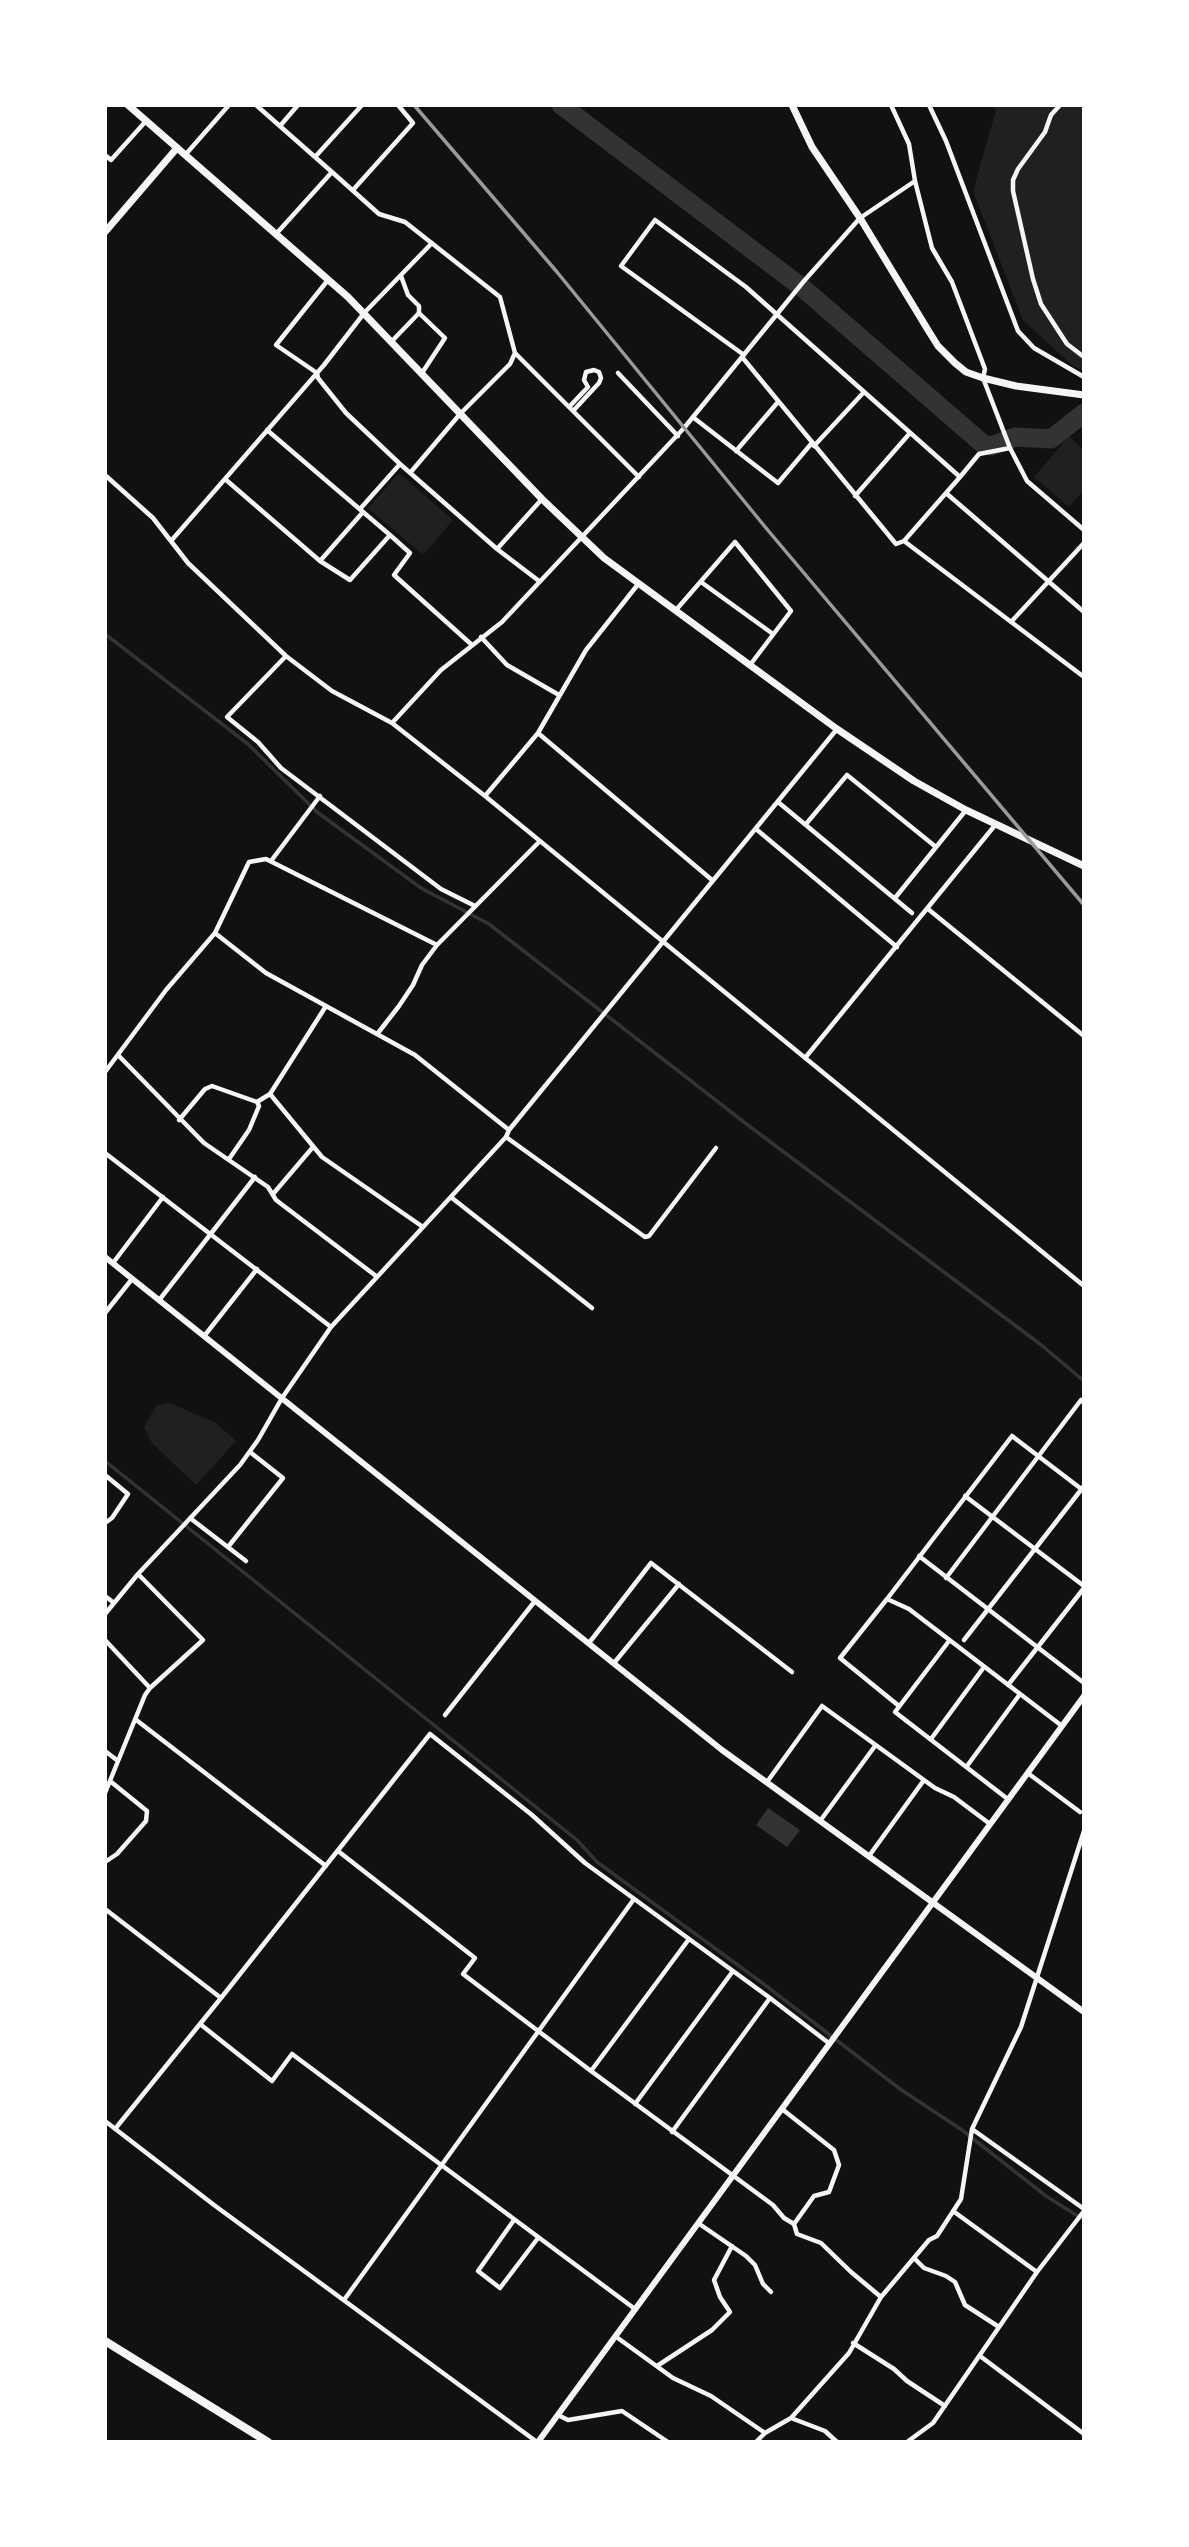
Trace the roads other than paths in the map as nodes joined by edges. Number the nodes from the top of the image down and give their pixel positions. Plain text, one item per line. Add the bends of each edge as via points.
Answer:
1 (128, 105) edge
2 (229, 105) edge
3 (256, 105) edge
4 (298, 105) edge
5 (362, 105) edge
6 (398, 105) edge
7 (792, 105) edge
8 (891, 105) edge
9 (929, 105) edge
10 (1060, 105) edge
11 (146, 121) junction
12 (280, 126) junction
13 (177, 148) junction
14 (105, 155) edge
15 (185, 155) junction
16 (315, 158) junction
17 (332, 172) junction
18 (915, 181) junction
19 (353, 190) junction
20 (860, 218) junction
21 (105, 232) edge
22 (276, 234) junction
23 (432, 243) junction
24 (401, 275) junction
25 (328, 279) junction
26 (365, 312) junction
27 (419, 313) junction
28 (777, 314) junction
29 (391, 341) junction
30 (515, 352) junction
31 (743, 356) junction
32 (1084, 357) edge
33 (317, 373) junction
34 (422, 373) junction
35 (618, 373) dead end
36 (1084, 377) edge
37 (983, 378) junction
38 (864, 392) junction
39 (1084, 395) edge
40 (778, 402) junction
41 (571, 409) junction
42 (460, 414) junction
43 (694, 418) junction
44 (267, 430) junction
45 (910, 433) junction
46 (678, 436) junction
47 (813, 445) junction
48 (1009, 445) junction
49 (736, 450) junction
50 (400, 464) junction
51 (410, 473) junction
52 (105, 475) edge
53 (639, 477) junction
54 (960, 477) junction
55 (225, 479) junction
56 (946, 493) junction
57 (855, 496) junction
58 (542, 499) junction
59 (361, 510) junction
60 (1084, 530) edge
61 (390, 535) junction
62 (582, 538) junction
63 (171, 541) junction
64 (904, 541) junction
65 (1084, 543) edge
66 (497, 549) junction
67 (320, 561) junction
68 (539, 581) junction
69 (1049, 581) junction
70 (701, 582) junction
71 (639, 583) junction
72 (677, 610) junction
73 (1084, 612) edge
74 (1011, 622) junction
75 (773, 634) junction
76 (481, 637) junction
77 (472, 645) junction
78 (286, 656) junction
79 (750, 665) junction
80 (1084, 677) edge
81 (559, 695) junction
82 (392, 723) junction
83 (837, 729) junction
84 (538, 733) junction
85 (485, 796) junction
86 (319, 797) junction
87 (778, 802) junction
88 (966, 810) junction
89 (806, 824) junction
90 (996, 824) junction
91 (756, 828) junction
92 (539, 842) junction
93 (936, 847) junction
94 (271, 861) junction
95 (1084, 866) edge
96 (712, 880) junction
97 (895, 898) junction
98 (474, 908) junction
99 (928, 909) junction
100 (912, 913) dead end
101 (215, 933) junction
102 (664, 942) junction
103 (437, 945) junction
104 (897, 947) junction
105 (326, 1006) junction
106 (378, 1033) junction
107 (1084, 1036) edge
108 (118, 1055) junction
109 (805, 1058) junction
110 (105, 1072) edge
111 (270, 1094) junction
112 (257, 1102) junction
113 (179, 1120) junction
114 (509, 1129) junction
115 (506, 1137) junction
116 (313, 1147) junction
117 (716, 1149) dead end
118 (105, 1153) edge
119 (229, 1159) junction
120 (255, 1177) junction
121 (273, 1194) junction
122 (163, 1197) junction
123 (452, 1198) junction
124 (423, 1227) junction
125 (210, 1233) junction
126 (105, 1257) edge
127 (113, 1263) junction
128 (257, 1269) junction
129 (377, 1277) junction
130 (132, 1279) junction
131 (1084, 1286) edge
132 (160, 1299) junction
133 (592, 1308) dead end
134 (105, 1313) edge
135 (331, 1327) junction
136 (205, 1335) junction
137 (282, 1398) junction
138 (1084, 1403) edge
139 (250, 1452) junction
140 (1038, 1456) junction
141 (105, 1475) edge
142 (1083, 1488) edge
143 (965, 1496) junction
144 (992, 1516) junction
145 (190, 1518) junction
146 (105, 1523) edge
147 (228, 1547) junction
148 (1034, 1549) junction
149 (919, 1556) junction
150 (246, 1561) dead end
151 (138, 1574) junction
152 (946, 1578) junction
153 (679, 1584) junction
154 (1084, 1587) edge
155 (105, 1596) edge
156 (887, 1599) junction
157 (535, 1601) junction
158 (114, 1603) junction
159 (988, 1610) junction
160 (105, 1614) edge
161 (105, 1640) edge
162 (964, 1640) dead end
163 (949, 1641) junction
164 (589, 1643) junction
165 (1038, 1647) junction
166 (614, 1663) junction
167 (984, 1667) junction
168 (792, 1672) dead end
169 (1084, 1683) edge
170 (1009, 1685) junction
171 (150, 1688) junction
172 (1020, 1694) junction
173 (1084, 1696) edge
174 (899, 1706) junction
175 (445, 1715) dead end
176 (135, 1718) junction
177 (1062, 1726) junction
178 (931, 1739) junction
179 (875, 1745) junction
180 (105, 1751) edge
181 (118, 1761) junction
182 (967, 1766) junction
183 (1029, 1774) junction
184 (924, 1780) junction
185 (110, 1781) junction
186 (766, 1782) junction
187 (105, 1793) edge
188 (1009, 1800) junction
189 (1080, 1812) dead end
190 (820, 1821) junction
191 (991, 1825) junction
192 (1084, 1831) edge
193 (338, 1851) junction
194 (869, 1857) junction
195 (105, 1862) edge
196 (326, 1866) junction
197 (635, 1899) junction
198 (934, 1904) junction
199 (105, 1909) edge
200 (689, 1939) junction
201 (733, 1971) junction
202 (1037, 1978) junction
203 (221, 1998) junction
204 (770, 1998) junction
205 (1084, 2012) edge
206 (200, 2024) junction
207 (538, 2032) junction
208 (832, 2043) junction
209 (591, 2071) junction
210 (635, 2104) junction
211 (782, 2109) junction
212 (105, 2121) edge
213 (115, 2129) junction
214 (972, 2131) junction
215 (673, 2132) junction
216 (440, 2166) junction
217 (733, 2175) junction
218 (953, 2211) junction
219 (1083, 2211) edge
220 (514, 2220) junction
221 (697, 2222) junction
222 (794, 2224) junction
223 (538, 2238) junction
224 (732, 2246) junction
225 (914, 2258) junction
226 (1037, 2272) junction
227 (771, 2292) dead end
228 (881, 2297) junction
229 (344, 2300) junction
230 (635, 2309) junction
231 (999, 2327) junction
232 (614, 2335) junction
233 (105, 2341) edge
234 (853, 2343) junction
235 (980, 2356) junction
236 (657, 2366) junction
237 (945, 2406) junction
238 (557, 2414) junction
239 (791, 2418) junction
240 (765, 2433) junction
241 (1084, 2434) edge
242 (666, 2441) edge
243 (268, 2442) edge
244 (537, 2442) edge
245 (657, 2442) edge
246 (756, 2442) edge
247 (837, 2442) edge
248 (907, 2442) edge

1 - 11 main road
2 - 15 street
3 - 12 street
4 - 12 street
5 - 16 street
6 - 19 street via 413,123
7 - 20 main road via 812,147
8 - 18 street via 909,144
9 - 36 street via 1018,331 1034,348
10 - 32 street via 1018,169 1013,191 1041,304 1067,344
11 - 13 main road
11 - 14 street via 111,160
12 - 16 street
13 - 15 main road
13 - 21 main road
15 - 22 main road
16 - 17 street
17 - 19 street
17 - 22 street
18 - 20 street
18 - 37 street via 932,248 952,282 985,369
19 - 23 street via 379,214 404,222
20 - 28 street
20 - 37 main road via 938,346 966,372
22 - 25 main road
23 - 24 street
23 - 30 street via 500,297
24 - 26 street
24 - 27 street
25 - 26 main road
25 - 33 street via 276,345
26 - 29 main road
26 - 33 street
27 - 29 street
27 - 34 street via 446,338
28 - 31 street
28 - 31 street via 656,220 621,266
28 - 38 street
29 - 34 main road
30 - 41 street
30 - 42 street via 510,364
31 - 40 street
31 - 43 street
33 - 44 street
33 - 50 street via 345,413
34 - 42 main road
35 - 46 street
37 - 39 main road
37 - 48 street
38 - 45 street
38 - 47 street
40 - 47 street
40 - 49 street
41 - 41 street via 588,387 586,372 599,372 599,383
41 - 53 street
42 - 51 street
42 - 58 main road
43 - 46 street
43 - 49 street
44 - 55 street
44 - 59 street
45 - 54 street
45 - 57 street
46 - 53 street
47 - 49 street via 778,483
47 - 57 street
48 - 54 street via 979,454
48 - 60 street via 1027,481
50 - 51 street
50 - 59 street
51 - 66 street
52 - 63 street
53 - 62 street
54 - 56 street
55 - 63 street
55 - 67 street
56 - 64 street
56 - 69 street
57 - 64 street via 896,544
58 - 62 main road
58 - 66 street
59 - 61 street
59 - 67 street
61 - 67 street via 350,580
61 - 77 street via 410,553 394,575
62 - 68 street
62 - 71 main road
63 - 78 street via 188,564
64 - 74 street
65 - 69 street
66 - 68 street
68 - 76 street via 502,622
69 - 73 street
69 - 74 street
70 - 72 street
70 - 75 street
70 - 75 street via 735,542 791,611
71 - 72 main road
71 - 81 street via 586,650
72 - 79 main road
74 - 80 street
75 - 79 street
76 - 77 street
76 - 81 street via 508,665
77 - 82 street via 441,670
78 - 82 street via 332,691
78 - 86 street via 227,718
79 - 83 main road
81 - 84 street
82 - 85 street
83 - 87 street
83 - 88 main road
84 - 85 street
84 - 96 street
85 - 92 street
86 - 94 street
86 - 98 street via 441,889
87 - 89 street
87 - 91 street
88 - 90 main road
88 - 93 street
89 - 93 street via 846,775
89 - 97 street
90 - 95 main road
90 - 99 street
91 - 96 street
91 - 104 street
92 - 98 street
92 - 102 street
93 - 97 street
94 - 101 street via 249,862
94 - 103 street
96 - 102 street
97 - 100 street
98 - 103 street
99 - 104 street
99 - 107 street
101 - 105 street via 266,973
101 - 108 street
102 - 109 street
102 - 114 street
103 - 106 street
104 - 109 street
105 - 106 street
105 - 111 street
106 - 114 street via 415,1055
108 - 110 street
108 - 113 street
109 - 131 street
111 - 112 street
111 - 116 street
112 - 113 street via 212,1086
112 - 119 street via 249,1130
113 - 119 street
114 - 115 street
115 - 117 street via 645,1237
115 - 123 street
116 - 121 street
116 - 124 street
118 - 122 street
119 - 120 street
120 - 121 street
120 - 125 street
121 - 129 street
122 - 125 street
122 - 127 street
123 - 124 street
123 - 133 street
124 - 129 street
125 - 128 street
125 - 132 street
126 - 127 street
127 - 130 street
128 - 135 street
128 - 136 street
129 - 135 street
130 - 132 street
130 - 134 street
132 - 136 street
135 - 137 street
136 - 137 street
137 - 139 street
137 - 157 street
138 - 140 street via 1081,1400
139 - 145 street
139 - 147 street via 283,1478
140 - 142 street
140 - 143 street via 1012,1436
140 - 144 street
141 - 146 street via 128,1494
142 - 148 street
143 - 144 street
143 - 149 street
144 - 148 street
144 - 152 street
145 - 147 street
145 - 151 street
147 - 150 street
148 - 154 street
148 - 159 street
149 - 152 street
149 - 156 street
151 - 158 street
151 - 171 street via 203,1640
152 - 159 street
153 - 164 street via 651,1563
153 - 166 street
153 - 168 street
154 - 165 street
155 - 158 street
156 - 163 street via 909,1609
156 - 174 street via 840,1658
157 - 164 street
157 - 175 street
158 - 160 street
159 - 162 street
159 - 165 street
161 - 171 street
163 - 167 street
163 - 174 street
164 - 166 street
165 - 169 street
165 - 170 street
166 - 186 street
167 - 170 street
167 - 178 street
170 - 172 street
171 - 176 street
172 - 177 street
172 - 182 street
173 - 177 street
174 - 178 street via 895,1712
176 - 181 street
176 - 196 street
177 - 183 street
178 - 182 street
179 - 184 street
179 - 186 street via 822,1706
179 - 190 street
180 - 181 street
181 - 185 street
182 - 188 street
183 - 188 street
183 - 189 street
184 - 191 street
184 - 194 street
185 - 187 street
185 - 195 street via 147,1811 146,1821
186 - 190 street
188 - 191 street
190 - 194 street
191 - 198 street
192 - 202 street
193 - 196 street
193 - 197 street via 430,1734
193 - 207 street via 475,1958 463,1974
194 - 198 street
196 - 203 street
197 - 200 street
197 - 207 street
198 - 202 street
198 - 208 street
199 - 203 street
200 - 201 street
200 - 209 street
201 - 204 street
201 - 210 street
202 - 205 street
202 - 214 street via 1021,2026
203 - 206 street
204 - 208 street
204 - 215 street
206 - 213 street
206 - 216 street via 272,2081 292,2054
207 - 209 street
207 - 216 street
208 - 211 street
209 - 210 street
210 - 215 street
211 - 217 street
211 - 222 street via 834,2150 839,2165 829,2192 814,2196
212 - 213 street
213 - 229 street
214 - 218 street via 961,2199
214 - 219 street
215 - 217 street
216 - 220 street
216 - 229 street
217 - 221 street
217 - 222 street
218 - 225 street via 937,2236
218 - 226 street
219 - 226 street
220 - 223 street
220 - 223 street via 478,2271 500,2288
221 - 224 street
221 - 230 street
222 - 228 street via 797,2234 821,2243
223 - 230 street
224 - 227 street via 755,2265
224 - 236 street via 714,2280 730,2312 712,2330
225 - 228 street
225 - 231 street via 955,2282 965,2305
226 - 231 street
228 - 234 street
229 - 244 street
230 - 232 street
231 - 235 street
232 - 236 street
232 - 238 street
233 - 243 highway
234 - 237 street
234 - 239 street
235 - 237 street
235 - 241 street
236 - 240 street
237 - 248 street via 933,2423
238 - 242 street via 568,2420 622,2411
238 - 244 street
239 - 240 street
239 - 247 street via 825,2431
240 - 246 street
242 - 245 street

